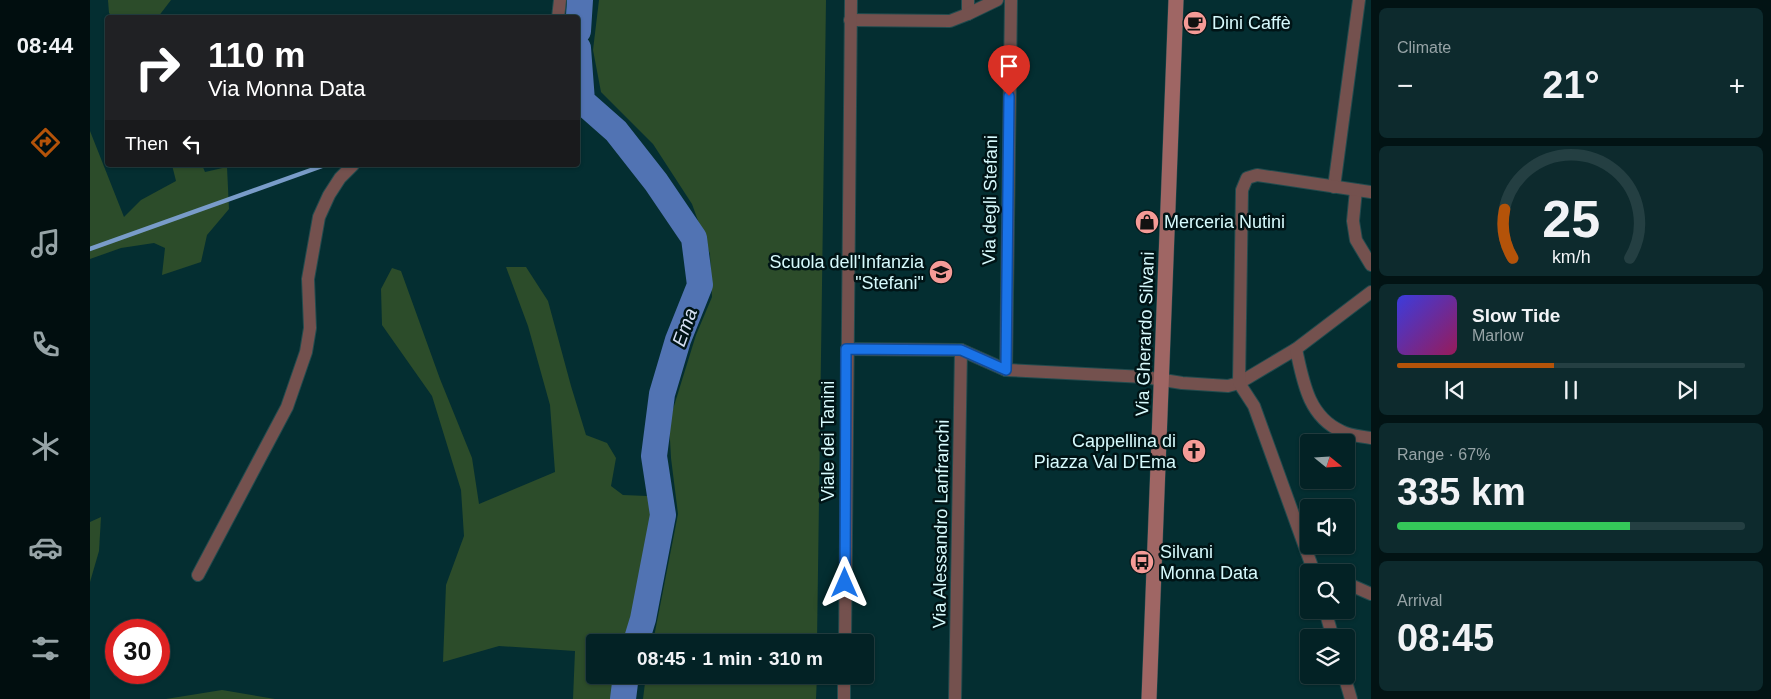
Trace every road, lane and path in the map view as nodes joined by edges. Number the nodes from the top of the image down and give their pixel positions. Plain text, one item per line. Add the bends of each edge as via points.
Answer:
1 (560, 0) edge
2 (851, 0) edge
3 (968, 0) edge
4 (997, 0) edge
5 (1010, 0) edge
6 (1176, 0) edge
7 (1359, 0) edge
8 (968, 14) junction
9 (558, 15) edge
10 (850, 20) junction
11 (351, 167) edge
12 (1334, 187) junction
13 (1356, 190) junction
14 (1371, 192) edge
15 (1371, 265) edge
16 (1371, 292) edge
17 (846, 349) junction
18 (1296, 349) junction
19 (961, 350) junction
20 (1006, 370) junction
21 (1162, 379) junction
22 (1239, 383) junction
23 (1371, 438) edge
24 (1314, 564) edge
25 (198, 575) dead end
26 (1355, 587) edge
27 (1371, 594) edge
28 (845, 634) edge
29 (844, 684) edge
30 (1347, 684) edge
31 (844, 699) edge
32 (955, 699) edge
33 (1149, 699) edge
34 (1351, 699) edge

1 - 9 street
2 - 10 street, Viale dei Tanini
3 - 8 street
4 - 8 street
5 - 20 street, Via degli Stefani
6 - 21 main road, Via Gherardo Silvani
7 - 12 street
8 - 10 street via 950,21
10 - 17 street, Viale dei Tanini
11 - 25 street via 329,195 319,217 308,279 310,328 306,352 287,407
12 - 13 street
12 - 22 street via 1257,175 1247,178 1243,184
13 - 14 street
13 - 15 street via 1353,221 1356,240
16 - 18 street
17 - 19 street
17 - 28 street, Viale dei Tanini
18 - 22 street
18 - 23 street via 1304,389 1320,415 1342,432
19 - 20 street
19 - 32 street, Via Alessandro Lanfranchi
20 - 21 street
21 - 22 street via 1218,386
21 - 33 main road, Via Gherardo Silvani
22 - 24 street via 1254,406
26 - 27 street
29 - 31 street
30 - 34 street

